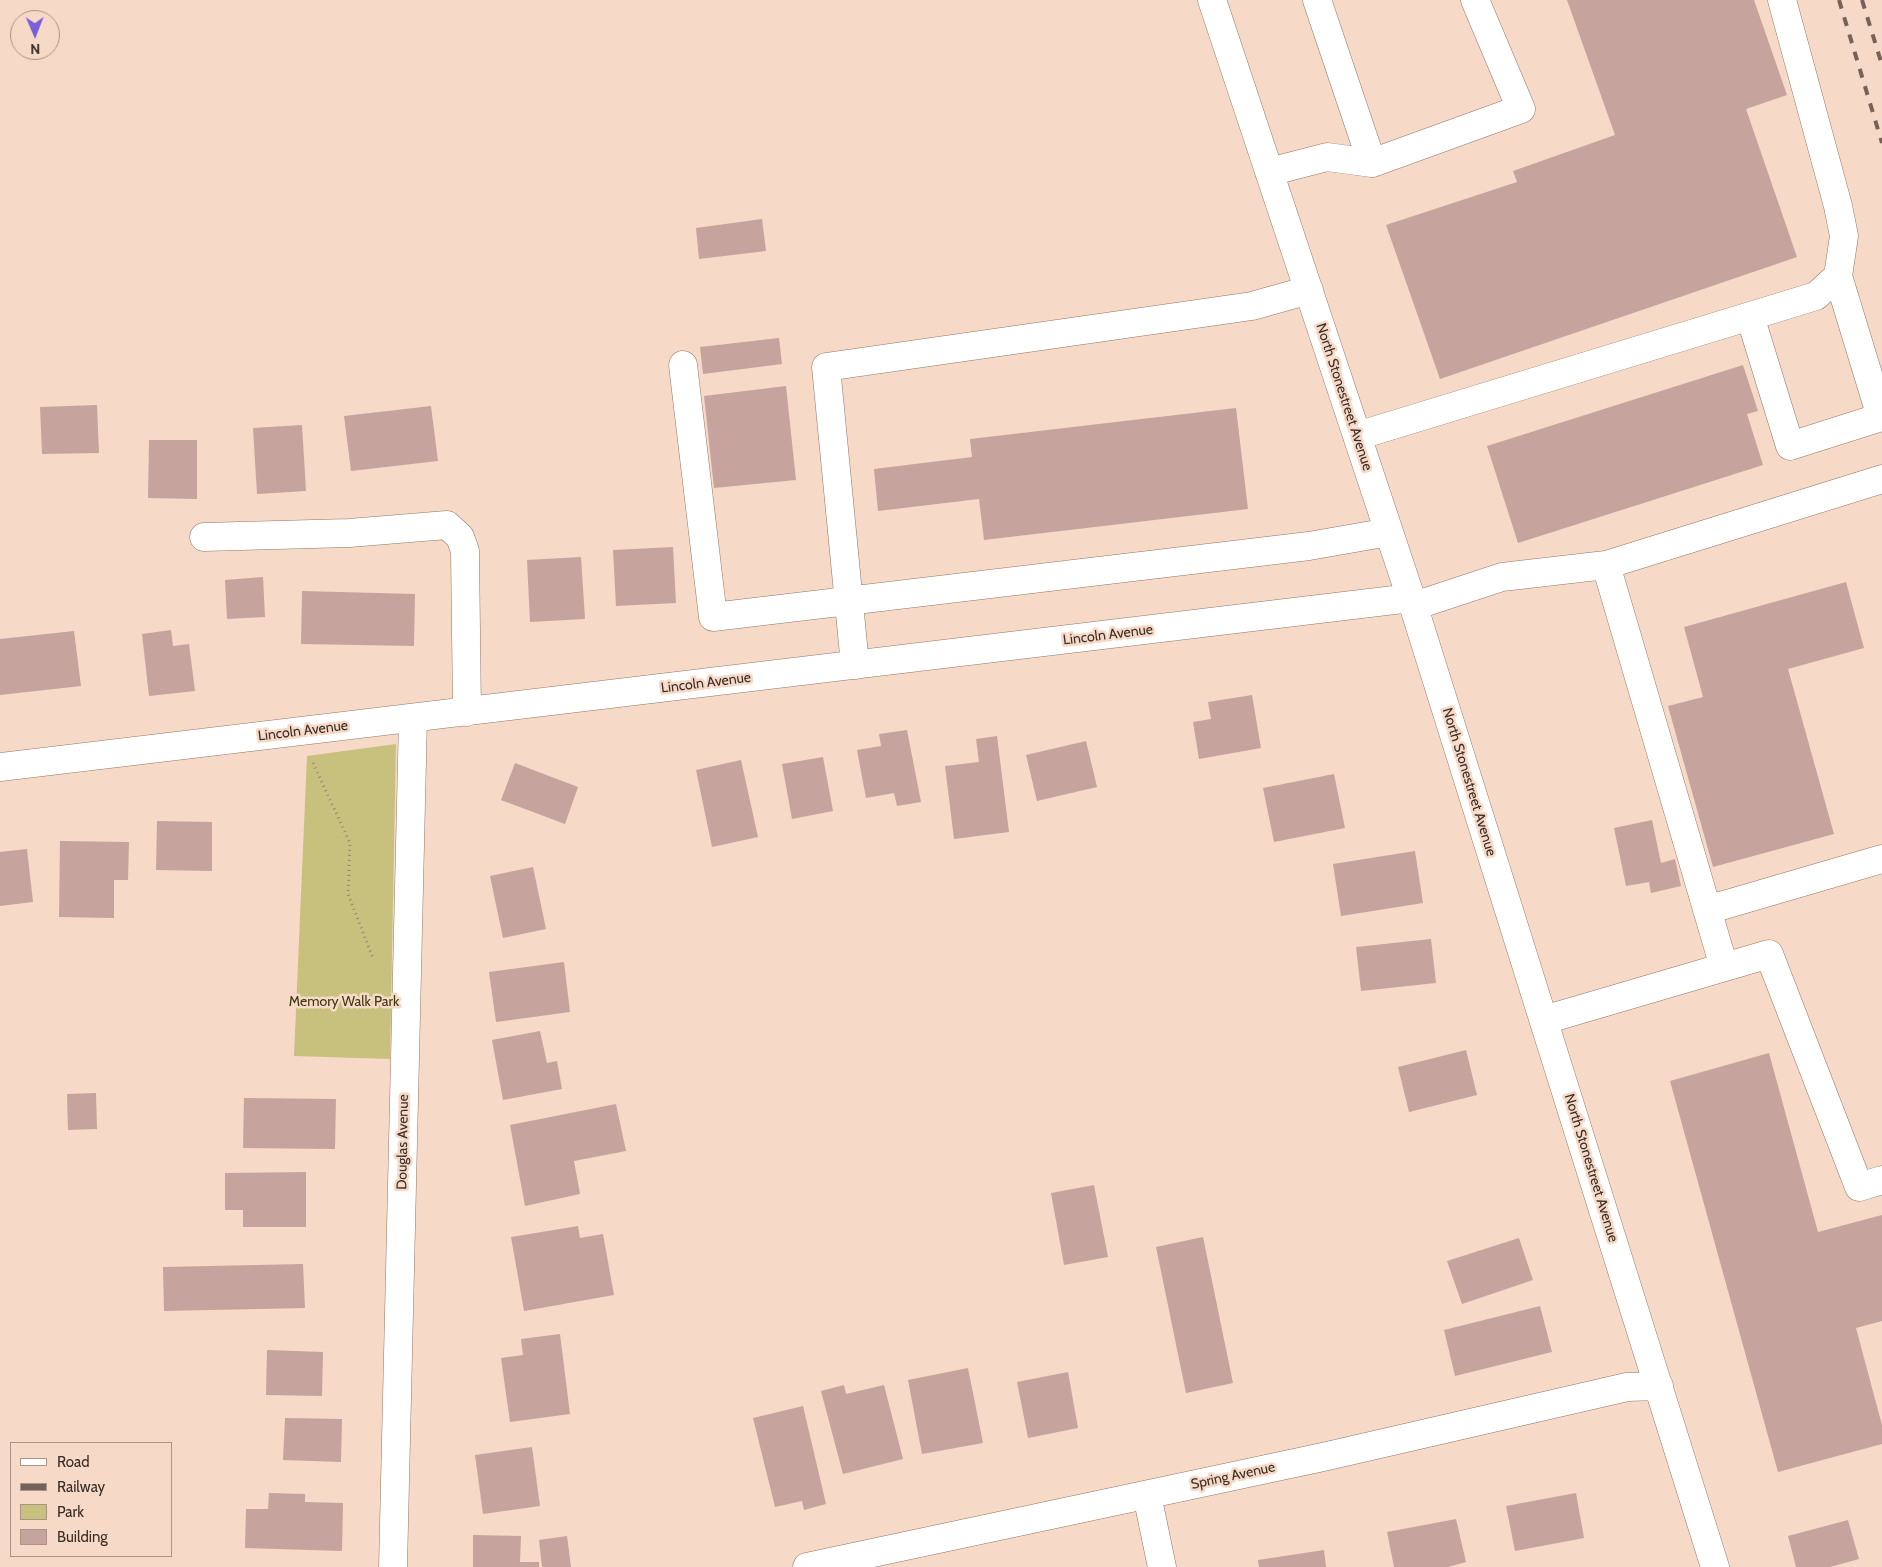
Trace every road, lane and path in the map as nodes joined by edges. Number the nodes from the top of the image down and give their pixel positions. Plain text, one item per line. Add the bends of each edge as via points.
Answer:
1 (1212, 0) edge
2 (1317, 0) edge
3 (1475, 0) edge
4 (1782, 0) edge
5 (1372, 163) junction
6 (1269, 172) junction
7 (1838, 276) junction
8 (1309, 290) junction
9 (1750, 316) junction
10 (683, 365) dead end
11 (1357, 436) junction
12 (1882, 478) edge
13 (1389, 532) junction
14 (204, 537) dead end
15 (1606, 565) junction
16 (849, 600) junction
17 (1412, 602) junction
18 (855, 665) junction
19 (467, 712) junction
20 (413, 718) junction
21 (310, 758) dead end
22 (0, 768) edge
23 (1882, 859) edge
24 (1707, 910) junction
25 (376, 966) dead end
26 (1724, 967) junction
27 (1544, 1020) junction
28 (1882, 1180) edge
29 (1659, 1386) junction
30 (1146, 1495) junction
31 (393, 1567) edge
32 (807, 1567) edge
33 (1162, 1567) edge
34 (1715, 1567) edge

1 - 6 street, North Stonestreet Avenue
2 - 5 street
3 - 5 street via 1521,110
4 - 7 street via 1840,214 1844,236
5 - 6 street via 1327,157
6 - 8 street, North Stonestreet Avenue
7 - 9 street via 1816,296
7 - 9 street via 1881,417 1790,446
8 - 11 street, North Stonestreet Avenue
8 - 16 street via 1252,306 826,367
9 - 11 street
10 - 16 street via 713,617
11 - 13 street, North Stonestreet Avenue
12 - 15 street, Lincoln Avenue
13 - 16 street via 1309,546
13 - 17 street, North Stonestreet Avenue
14 - 19 street via 349,533 447,525 460,537 465,551
15 - 17 street, Lincoln Avenue via 1502,577
15 - 24 street
16 - 18 street
17 - 18 street, Lincoln Avenue
17 - 27 street, North Stonestreet Avenue
18 - 19 street, Lincoln Avenue
19 - 20 street, Lincoln Avenue
20 - 22 street, Lincoln Avenue
20 - 31 street, Douglas Avenue
21 - 25 path via 350,842 348,894
23 - 24 street
24 - 26 street
26 - 27 street
26 - 28 street via 1769,954 1859,1187
27 - 29 street, North Stonestreet Avenue
29 - 30 street, Spring Avenue via 1627,1387
29 - 34 street, North Stonestreet Avenue
30 - 32 street, Spring Avenue
30 - 33 street

